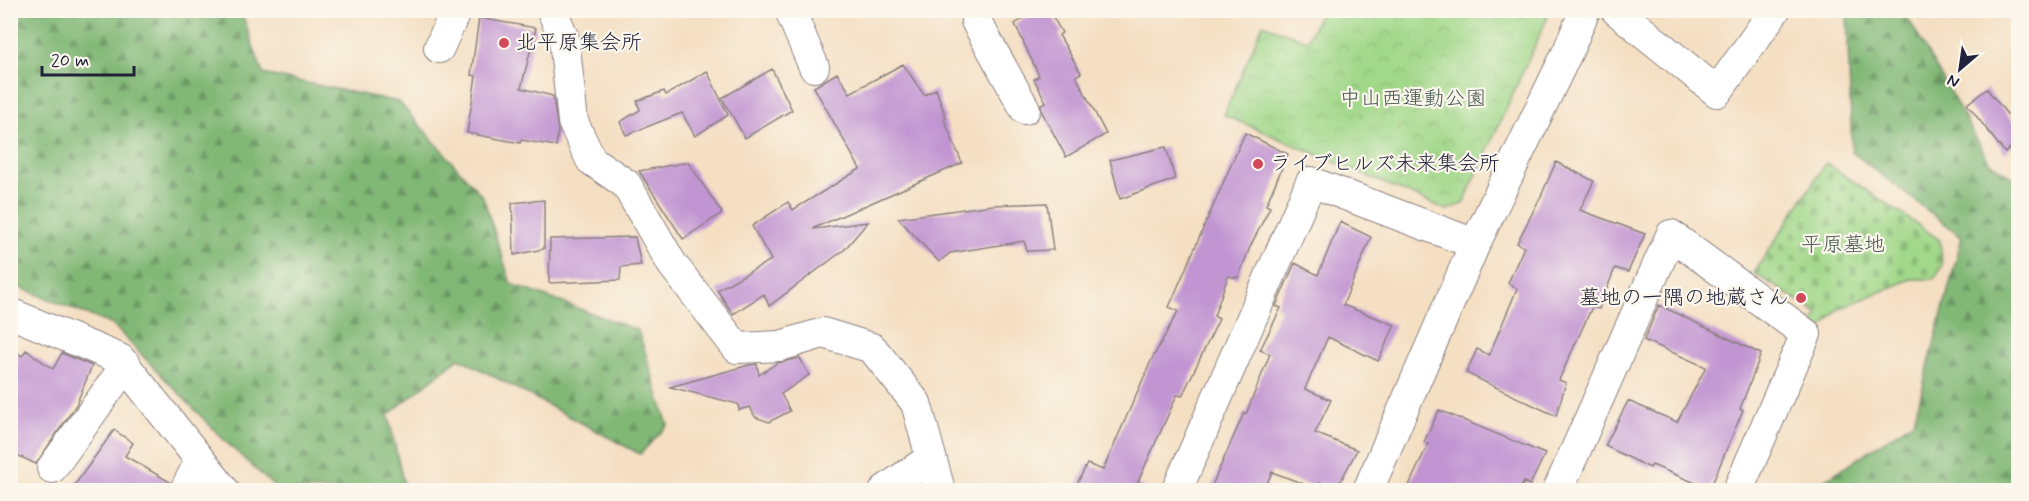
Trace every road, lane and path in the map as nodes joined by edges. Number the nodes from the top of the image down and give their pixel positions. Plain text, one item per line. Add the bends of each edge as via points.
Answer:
1 (456, 10) edge
2 (552, 10) edge
3 (799, 10) edge
4 (977, 10) edge
5 (1585, 10) edge
6 (1616, 10) edge
7 (1775, 10) edge
8 (438, 48) dead end
9 (814, 67) dead end
10 (1025, 109) dead end
11 (1475, 244) junction
12 (10, 313) edge
13 (126, 365) junction
14 (931, 458) junction
15 (200, 461) junction
16 (52, 468) dead end
17 (185, 490) edge
18 (224, 490) edge
19 (885, 490) edge
20 (940, 490) edge
21 (1177, 490) edge
22 (1368, 490) edge
23 (1558, 490) edge
24 (1738, 490) edge

1 - 8 street
2 - 14 street via 564,39 573,122 591,160 626,184 672,264 737,348 780,346 823,333 872,348 916,403
3 - 9 street via 791,14
4 - 10 street via 976,21
5 - 11 street
6 - 7 street via 1717,92
11 - 21 street via 1311,182
11 - 22 street
12 - 13 street via 120,359
13 - 15 street
13 - 16 street
14 - 19 street
14 - 20 street
15 - 17 street
15 - 18 street
23 - 24 street via 1671,235 1806,334

